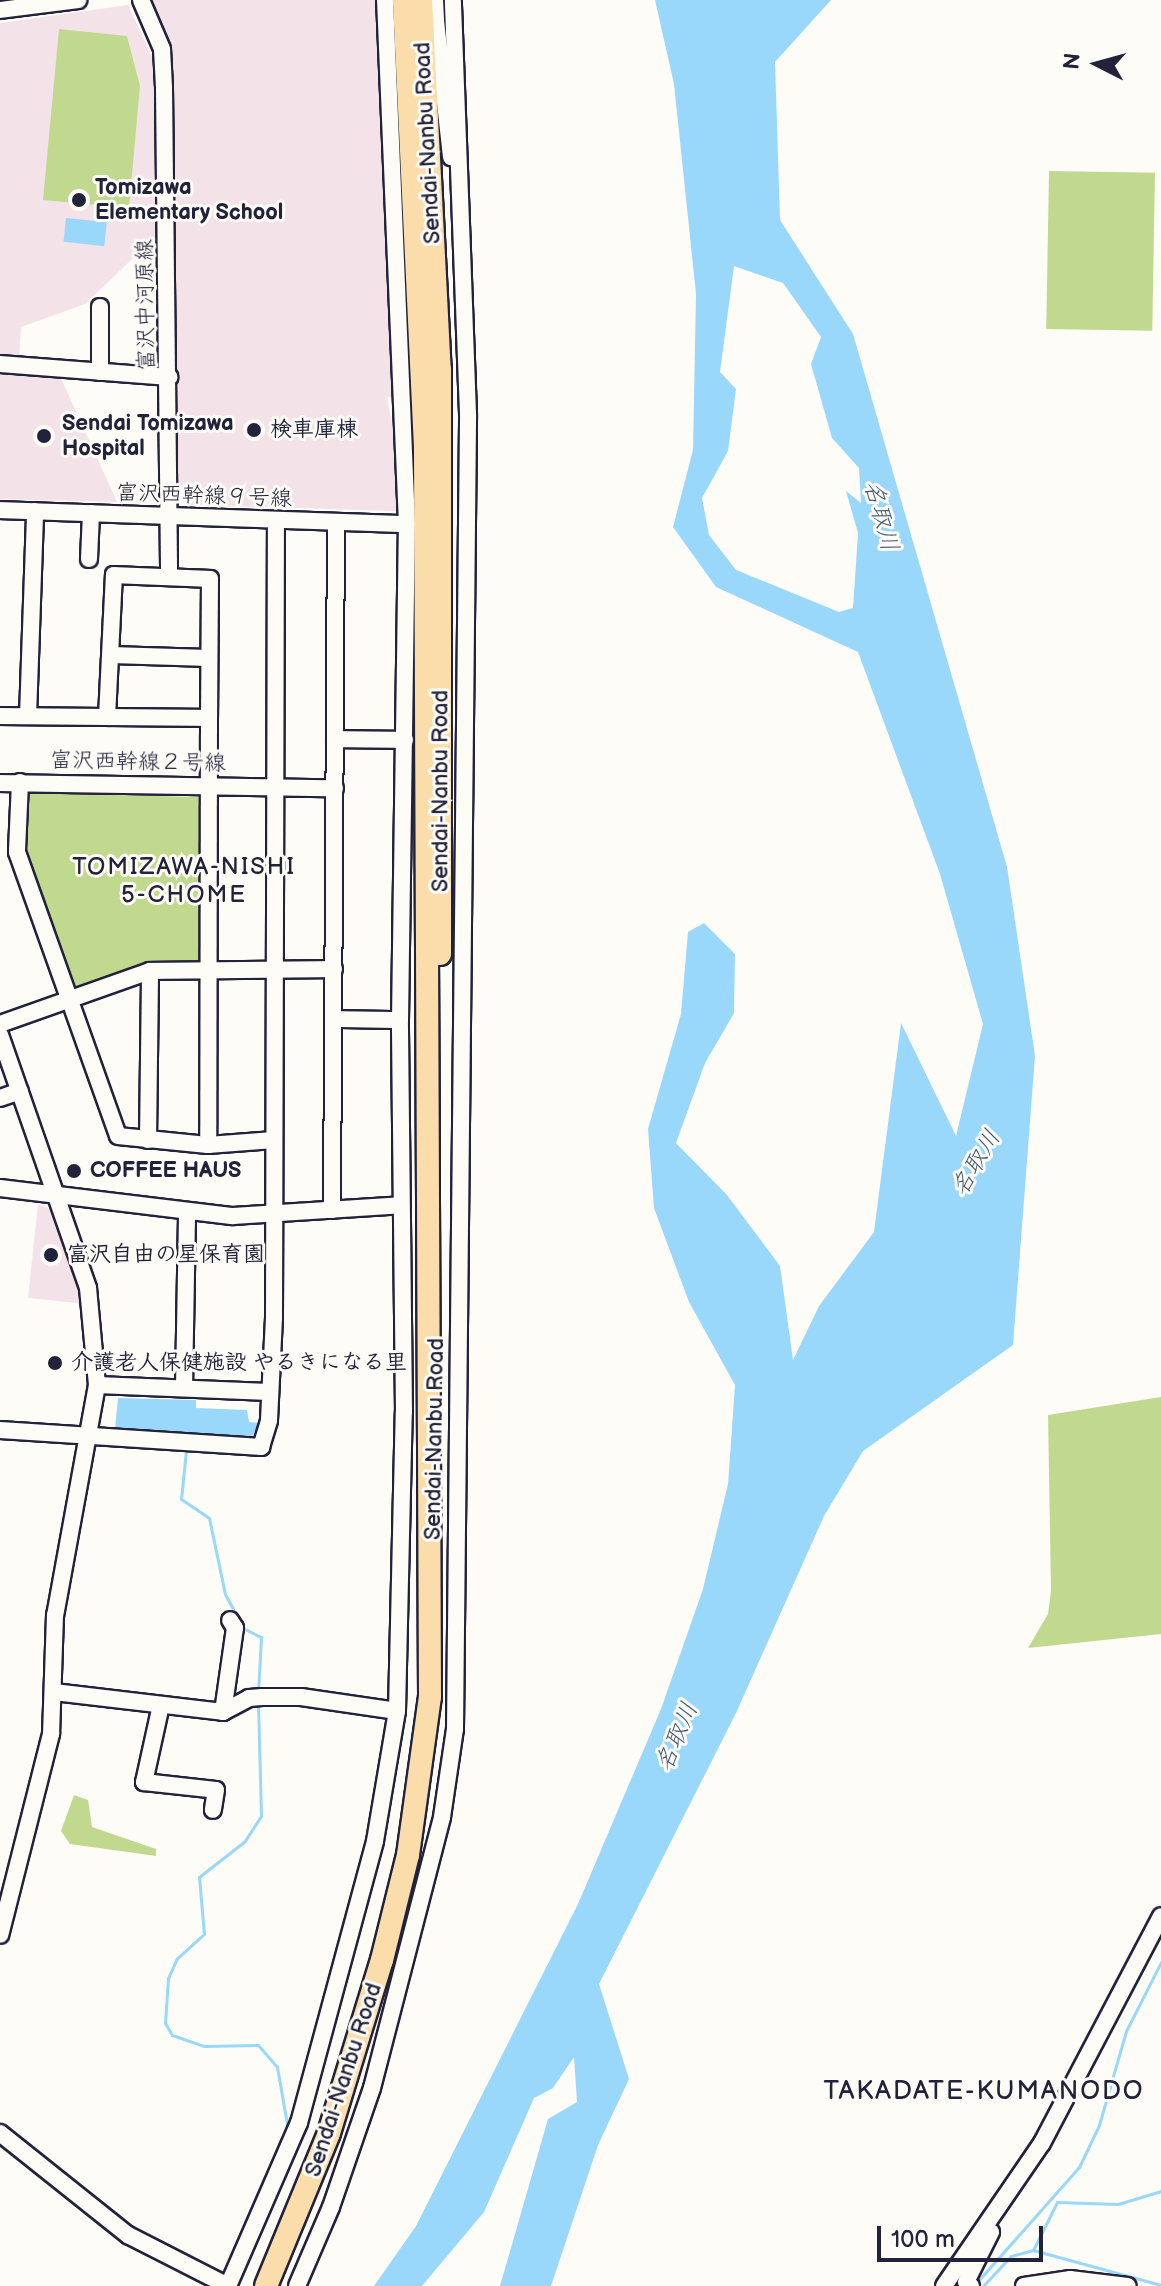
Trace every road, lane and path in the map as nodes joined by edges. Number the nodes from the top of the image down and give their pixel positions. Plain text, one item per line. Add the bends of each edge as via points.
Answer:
1 (78, 0) edge
2 (141, 0) edge
3 (385, 0) edge
4 (404, 0) edge
5 (421, 0) edge
6 (435, 0) edge
7 (453, 0) edge
8 (22, 5) edge
9 (0, 10) edge
10 (461, 174) junction
11 (100, 307) dead end
12 (0, 364) edge
13 (100, 372) junction
14 (170, 377) junction
15 (0, 510) edge
16 (35, 511) junction
17 (91, 513) junction
18 (171, 517) junction
19 (276, 520) junction
20 (336, 522) junction
21 (407, 524) junction
22 (89, 559) dead end
23 (169, 577) junction
24 (111, 655) junction
25 (209, 658) junction
26 (0, 716) edge
27 (28, 716) junction
28 (107, 717) junction
29 (209, 718) junction
30 (335, 739) junction
31 (405, 740) junction
32 (20, 782) junction
33 (0, 783) edge
34 (208, 785) junction
35 (275, 787) junction
36 (335, 788) junction
37 (274, 969) junction
38 (334, 969) junction
39 (208, 970) junction
40 (150, 971) junction
41 (68, 998) junction
42 (335, 1019) junction
43 (400, 1020) junction
44 (0, 1024) edge
45 (0, 1035) edge
46 (20, 1091) junction
47 (0, 1098) edge
48 (148, 1140) junction
49 (274, 1140) junction
50 (208, 1145) junction
51 (0, 1188) edge
52 (56, 1194) junction
53 (401, 1205) junction
54 (332, 1210) junction
55 (187, 1211) junction
56 (274, 1213) junction
57 (97, 1385) junction
58 (184, 1388) junction
59 (269, 1392) junction
60 (0, 1430) edge
61 (90, 1439) junction
62 (432, 1583) junction
63 (230, 1620) dead end
64 (54, 1692) junction
65 (161, 1705) junction
66 (397, 1711) junction
67 (223, 1712) junction
68 (213, 1810) dead end
69 (1161, 1916) edge
70 (0, 1935) edge
71 (0, 2133) edge
72 (995, 2214) junction
73 (1095, 2283) edge
74 (967, 2285) edge
75 (228, 2286) edge
76 (266, 2286) edge
77 (297, 2286) edge
78 (944, 2286) edge
79 (1024, 2286) edge
80 (1128, 2286) edge

1 - 8 street
2 - 14 street, 富沢中河原線 via 163,62
3 - 21 street via 392,22
4 - 62 highway, Sendai-Nanbu Road via 425,447 425,1148
5 - 62 highway, Sendai-Nanbu Road via 441,463
6 - 10 street via 447,138 453,166
7 - 10 street
8 - 9 street
10 - 77 street via 468,439 455,1729 442,1817 372,2088
11 - 13 street
12 - 13 street
13 - 14 street
14 - 18 street, 富沢中河原線
15 - 16 street, 富沢西幹線９号線
16 - 17 street, 富沢西幹線９号線
16 - 27 street
17 - 18 street, 富沢西幹線９号線
17 - 22 street
18 - 19 street, 富沢西幹線９号線
18 - 23 street, 富沢中河原線
19 - 20 street, 富沢西幹線９号線
19 - 35 street
20 - 21 street, 富沢西幹線９号線
20 - 30 street
21 - 31 street
23 - 24 street via 114,575
23 - 25 street via 210,579
24 - 25 street
24 - 28 street
25 - 29 street
26 - 27 street
27 - 28 street
28 - 29 street
29 - 34 street
30 - 31 street
30 - 36 street
31 - 43 street
32 - 33 street, 富沢西幹線２号線
32 - 34 street, 富沢西幹線２号線
32 - 41 street via 17,852
34 - 35 street, 富沢西幹線２号線
34 - 39 street
35 - 36 street, 富沢西幹線２号線
35 - 37 street
36 - 38 street
37 - 38 street
37 - 39 street
37 - 49 street
38 - 42 street
39 - 40 street
39 - 50 street
40 - 41 street
40 - 48 street
41 - 44 street
41 - 48 street via 118,1136
42 - 43 street
42 - 54 street
43 - 53 street
45 - 46 street
46 - 47 street
46 - 52 street
48 - 50 street
49 - 50 street
49 - 56 street
51 - 52 street
52 - 55 street
52 - 57 street via 88,1288
53 - 54 street
53 - 66 street via 404,1412
54 - 56 street
55 - 56 street
55 - 58 street
56 - 59 street
57 - 58 street
57 - 61 street
58 - 59 street
59 - 61 street via 261,1447
60 - 61 street
61 - 64 street via 55,1615
62 - 76 highway, Sendai-Nanbu Road via 430,1697 408,1855 329,2133
63 - 67 street
64 - 65 street
64 - 70 street via 51,1734
65 - 67 street
65 - 68 street via 144,1782 216,1790
66 - 67 street via 291,1697 249,1698
66 - 75 street via 375,1841 299,2123
69 - 72 street via 1042,2143
71 - 75 street via 128,2235
72 - 74 street via 990,2238
72 - 78 street
73 - 79 street
73 - 80 street

